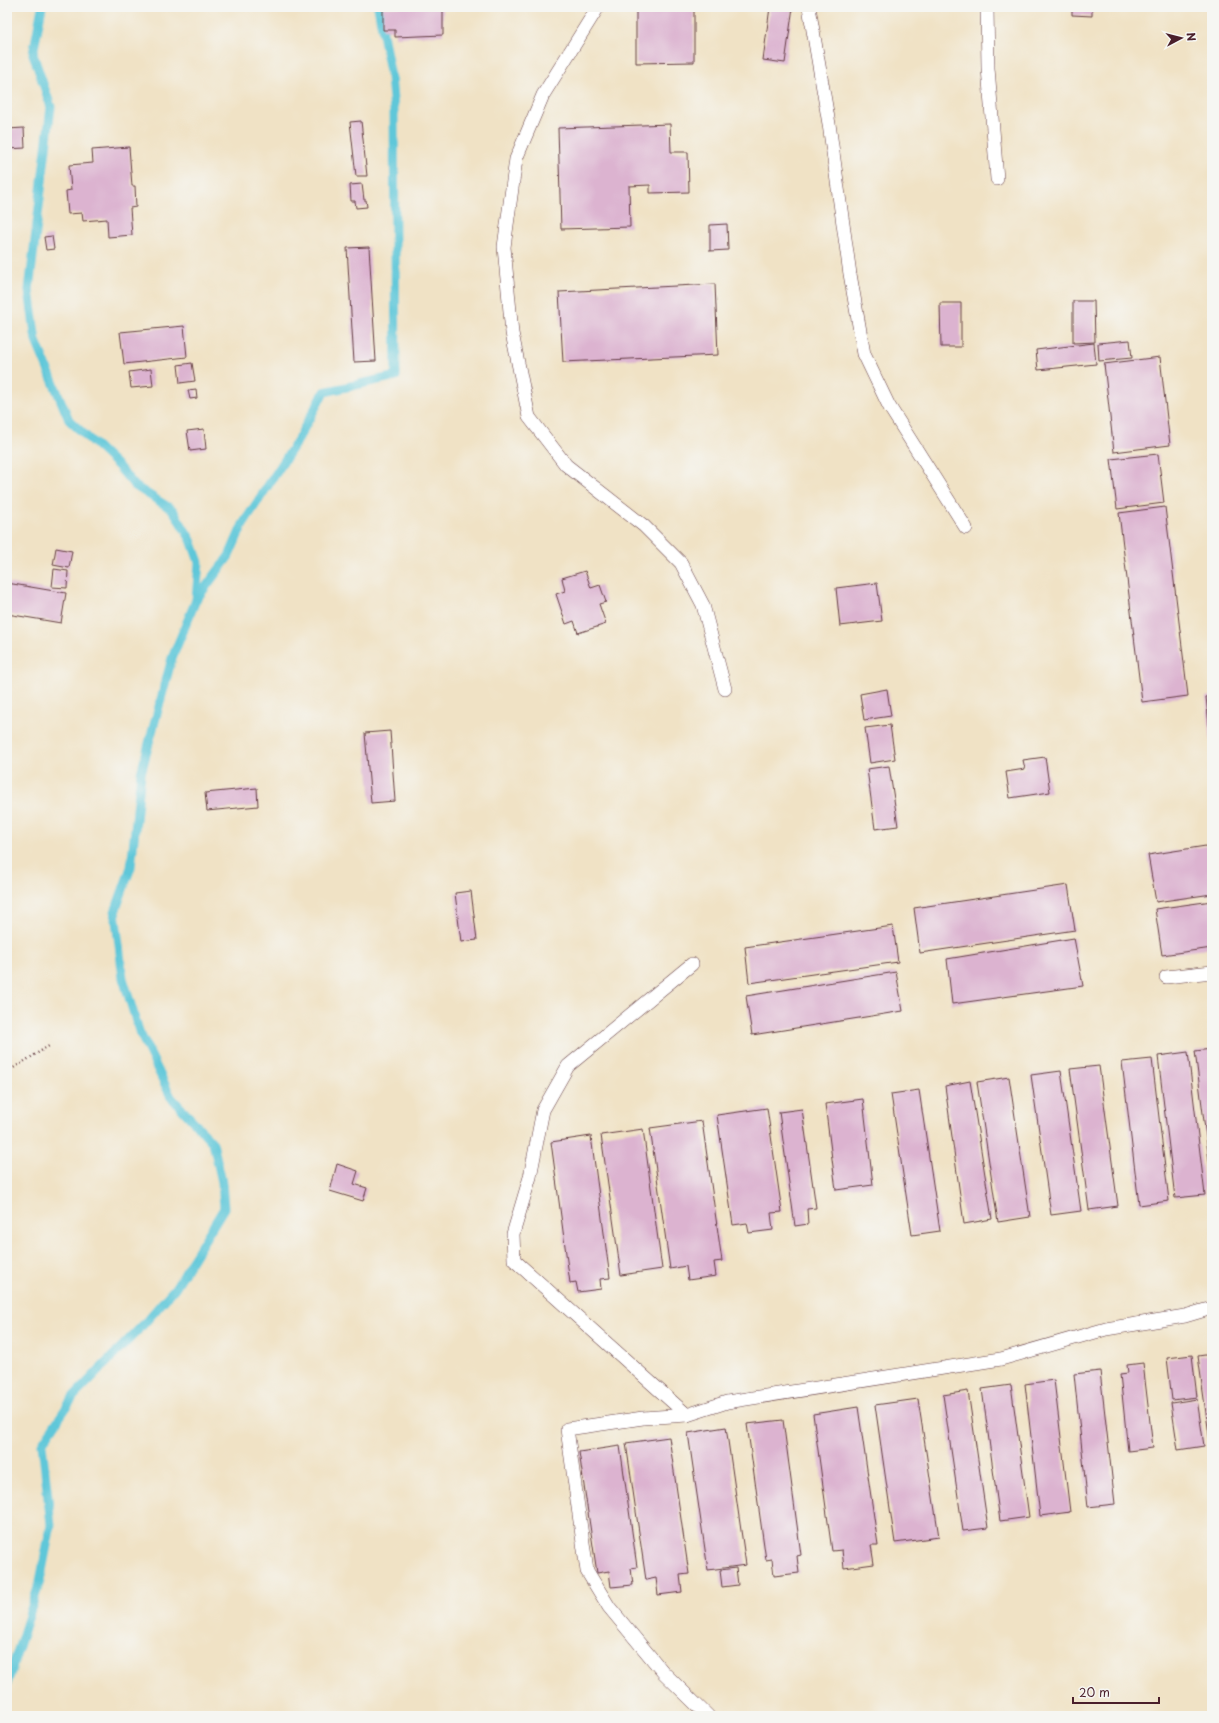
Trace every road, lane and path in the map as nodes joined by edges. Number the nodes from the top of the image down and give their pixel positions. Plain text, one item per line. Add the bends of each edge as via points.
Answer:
1 (598, 7) edge
2 (809, 7) edge
3 (987, 7) edge
4 (997, 179) dead end
5 (966, 528) dead end
6 (725, 689) dead end
7 (692, 964) dead end
8 (1212, 972) edge
9 (1166, 977) dead end
10 (49, 1046) dead end
11 (7, 1072) edge
12 (1212, 1308) edge
13 (687, 1415) junction
14 (708, 1716) edge

1 - 6 lane via 543,95 516,159 504,247 512,333 529,417 566,465 644,526 680,563 704,605
2 - 5 lane via 864,354 889,406
3 - 4 lane via 988,68
7 - 13 lane via 568,1066 543,1110 530,1177 514,1234 514,1260
8 - 9 lane
10 - 11 path
12 - 13 lane via 1185,1316 1106,1329 1001,1359 727,1402
13 - 14 lane via 642,1418 567,1429 587,1571 609,1607 663,1672

